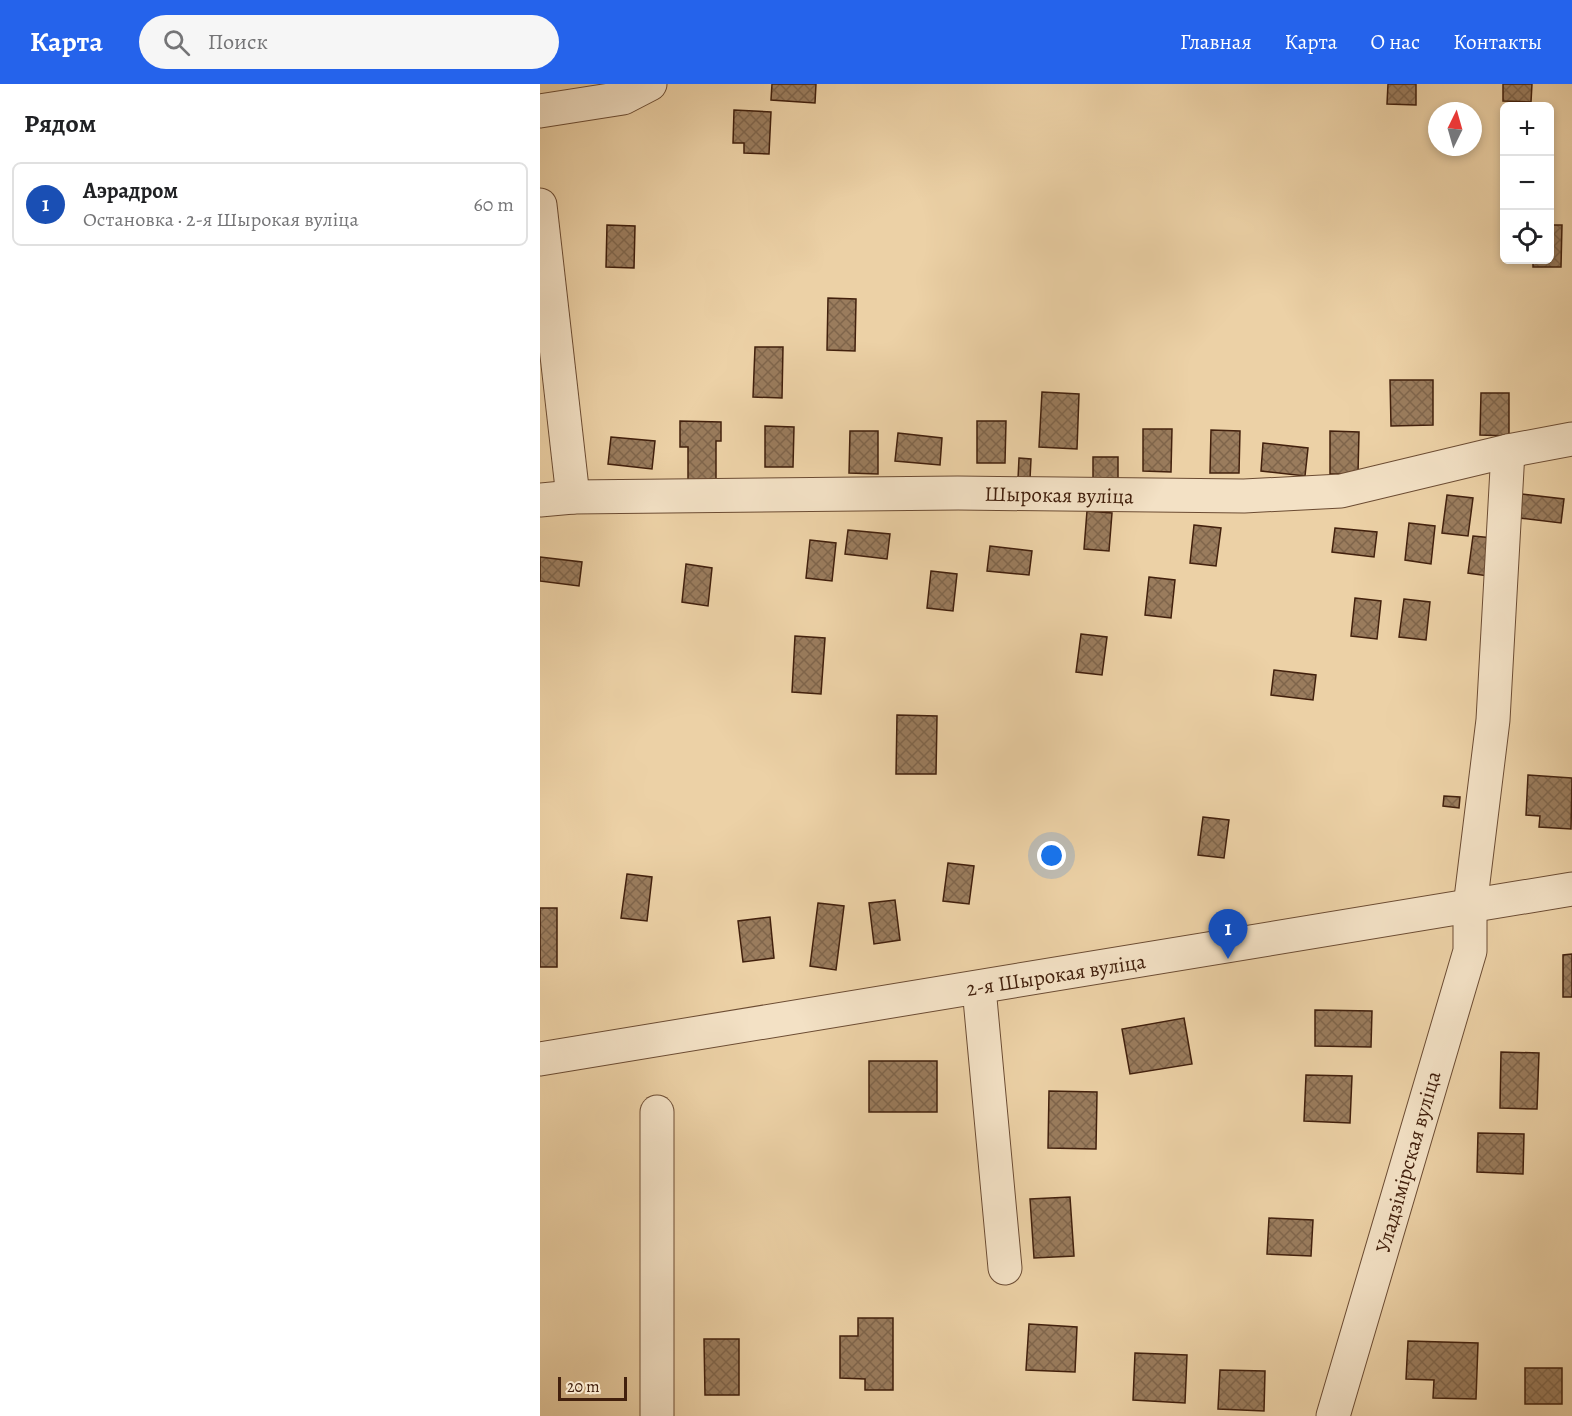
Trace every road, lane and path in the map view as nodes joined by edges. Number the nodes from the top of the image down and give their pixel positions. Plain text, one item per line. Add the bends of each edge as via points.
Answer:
1 (650, 84) edge
2 (540, 111) edge
3 (540, 205) edge
4 (1572, 439) edge
5 (1508, 451) junction
6 (573, 497) junction
7 (540, 500) edge
8 (1572, 889) edge
9 (1470, 907) junction
10 (979, 988) junction
11 (540, 1059) edge
12 (657, 1112) dead end
13 (1005, 1268) dead end
14 (657, 1416) edge
15 (1333, 1416) edge

1 - 2 street via 622,98
3 - 6 street
4 - 5 street, Шырокая вуліца
5 - 6 street, Шырокая вуліца via 1341,491 1244,496
5 - 9 street, Уладзімірская вуліца via 1493,720
6 - 7 street, Шырокая вуліца
8 - 9 street, 2-я Шырокая вуліца
9 - 10 street, 2-я Шырокая вуліца
9 - 15 street, Уладзімірская вуліца via 1470,951
10 - 11 street, 2-я Шырокая вуліца
10 - 13 street
12 - 14 street

